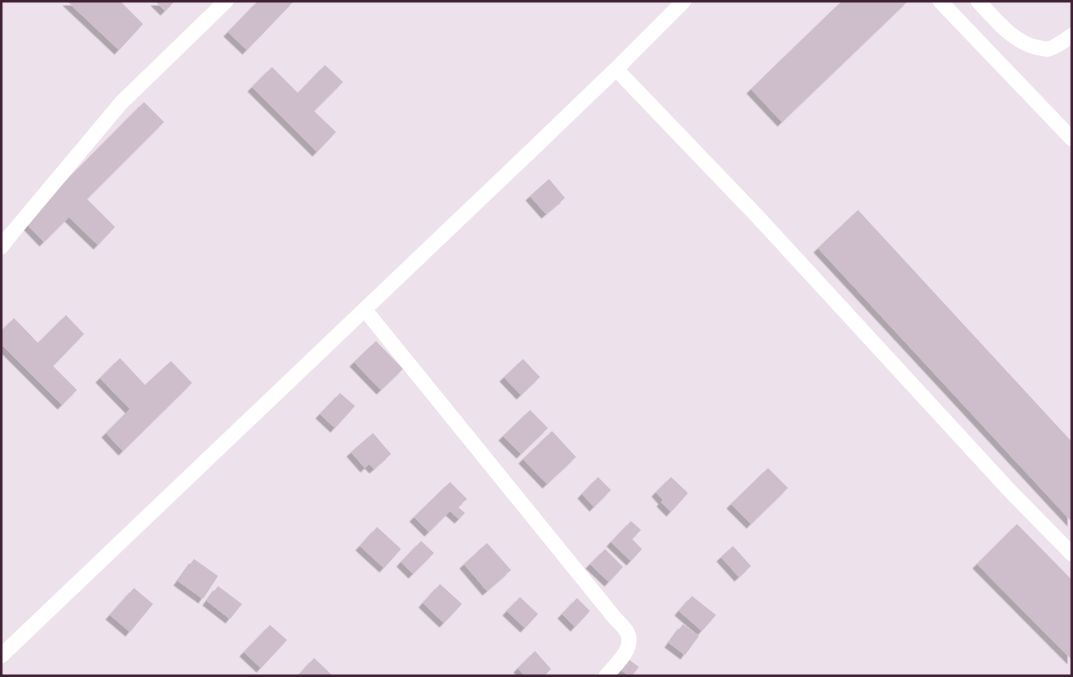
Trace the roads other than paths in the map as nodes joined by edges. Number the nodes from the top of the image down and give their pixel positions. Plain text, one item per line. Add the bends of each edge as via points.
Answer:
1 (226, 1) edge
2 (684, 1) edge
3 (940, 1) edge
4 (978, 1) edge
5 (1072, 34) edge
6 (616, 69) junction
7 (1072, 139) edge
8 (1, 247) edge
9 (365, 310) junction
10 (1072, 554) edge
11 (1, 656) edge
12 (606, 676) edge

1 - 8 street via 121,103
2 - 6 street
3 - 7 street
4 - 5 street via 998,23 1021,41 1035,47 1048,49
6 - 9 street
6 - 10 street
9 - 11 street
9 - 12 street via 625,629 630,638 628,649

